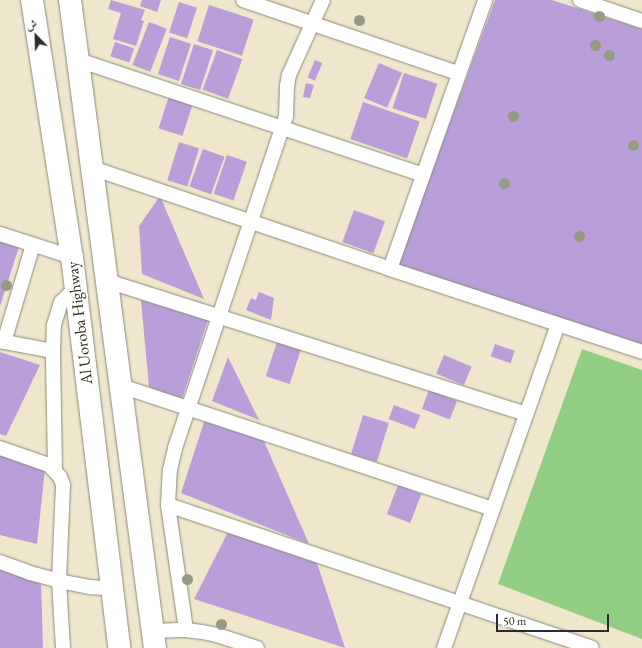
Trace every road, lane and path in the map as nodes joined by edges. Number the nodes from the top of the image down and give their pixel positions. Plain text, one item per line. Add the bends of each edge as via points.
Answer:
1 (32, 0) edge
2 (70, 0) edge
3 (243, 0) edge
4 (323, 0) edge
5 (485, 0) edge
6 (580, 0) edge
7 (642, 21) edge
8 (313, 22) junction
9 (78, 60) junction
10 (458, 73) junction
11 (282, 128) junction
12 (92, 168) junction
13 (423, 175) junction
14 (251, 222) junction
15 (0, 234) edge
16 (33, 245) junction
17 (72, 256) junction
18 (390, 269) junction
19 (107, 281) junction
20 (76, 288) junction
21 (219, 317) junction
22 (558, 325) junction
23 (2, 342) edge
24 (52, 351) junction
25 (642, 352) edge
26 (120, 386) junction
27 (188, 408) junction
28 (526, 414) junction
29 (0, 448) edge
30 (55, 470) junction
31 (168, 505) junction
32 (493, 509) junction
33 (0, 562) edge
34 (59, 581) junction
35 (112, 589) junction
36 (460, 605) junction
37 (186, 630) junction
38 (154, 639) edge
39 (63, 648) edge
40 (119, 648) edge
41 (257, 648) edge
42 (444, 648) edge
43 (592, 648) edge

1 - 17 highway, Al Uoroba Highway
2 - 9 highway, Al Uoroba Highway
3 - 8 street
4 - 8 street
5 - 10 street
6 - 7 street
8 - 10 street
8 - 11 street via 289,75 286,86 287,111
9 - 11 street
9 - 12 highway, Al Uoroba Highway
10 - 13 street
11 - 13 street
11 - 14 street
12 - 14 street
12 - 19 highway, Al Uoroba Highway
13 - 18 street
14 - 18 street
14 - 21 street
15 - 16 street
16 - 17 street
16 - 23 street
17 - 20 highway, Al Uoroba Highway
18 - 22 street
19 - 21 street
19 - 26 highway, Al Uoroba Highway
20 - 24 street via 61,302 54,325
20 - 35 highway, Al Uoroba Highway
21 - 27 street
21 - 28 street
22 - 25 street
22 - 28 street
23 - 24 street
24 - 30 street
26 - 27 street
26 - 38 highway, Al Uoroba Highway
27 - 31 street via 170,470
27 - 32 street
28 - 32 street
29 - 30 street via 49,465
30 - 34 street via 60,477 63,493
31 - 36 street
31 - 37 street
32 - 36 street
33 - 34 street
34 - 35 street
34 - 39 street
35 - 40 highway, Al Uoroba Highway
36 - 42 street
36 - 43 street
37 - 38 street
37 - 41 street via 217,635

